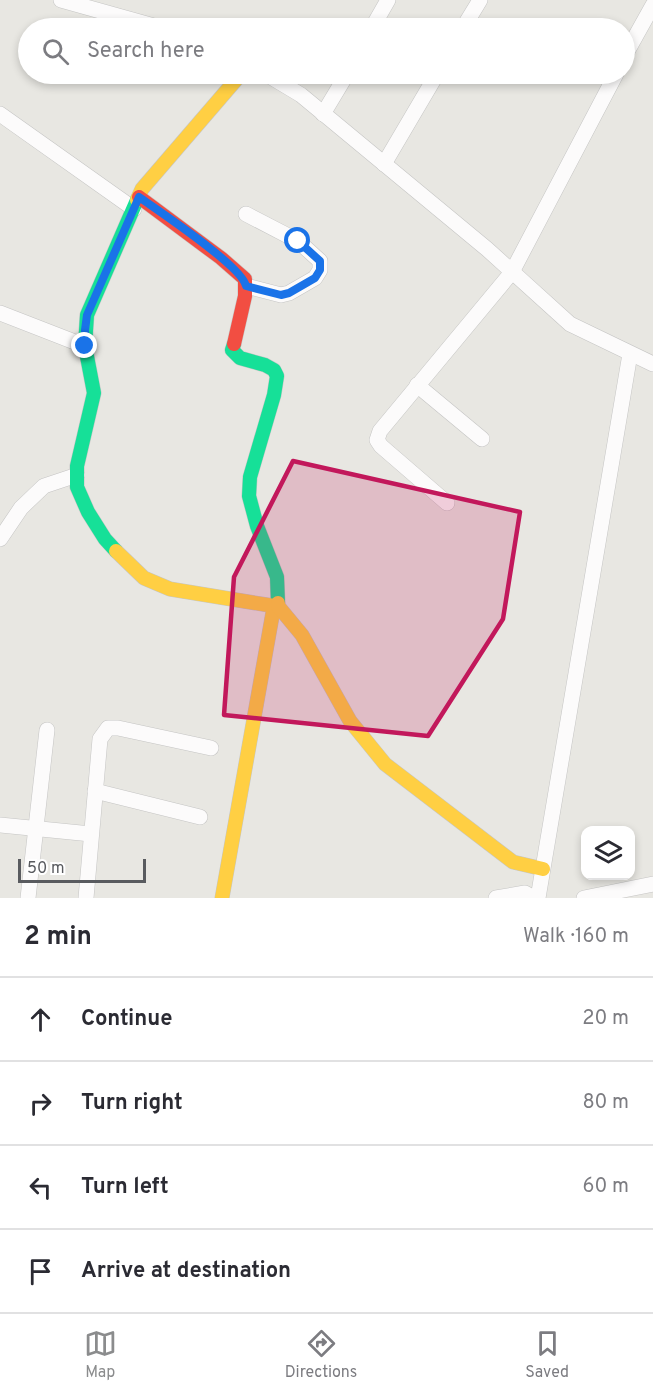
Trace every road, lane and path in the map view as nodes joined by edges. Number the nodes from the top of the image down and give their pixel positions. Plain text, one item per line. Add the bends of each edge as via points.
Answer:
1 (61, 0) edge
2 (388, 0) edge
3 (480, 0) edge
4 (653, 5) edge
5 (125, 18) edge
6 (378, 18) edge
7 (469, 18) edge
8 (635, 37) edge
9 (232, 84) edge
10 (283, 84) edge
11 (340, 84) edge
12 (431, 84) edge
13 (611, 84) edge
14 (0, 114) edge
15 (323, 114) junction
16 (384, 164) junction
17 (136, 203) junction
18 (246, 214) dead end
19 (512, 272) junction
20 (246, 286) junction
21 (0, 313) edge
22 (85, 346) junction
23 (630, 354) junction
24 (653, 364) edge
25 (417, 385) junction
26 (482, 440) dead end
27 (77, 475) junction
28 (447, 503) dead end
29 (0, 539) edge
30 (47, 730) dead end
31 (211, 748) dead end
32 (95, 791) junction
33 (200, 818) dead end
34 (0, 825) edge
35 (35, 829) junction
36 (91, 834) junction
37 (543, 868) junction
38 (653, 884) edge
39 (28, 898) edge
40 (86, 898) edge
41 (222, 898) edge
42 (496, 898) edge
43 (536, 898) edge
44 (586, 898) edge

1 - 5 street
2 - 6 street
3 - 7 street
4 - 8 street
9 - 17 street via 156,171
10 - 15 street
11 - 15 street
12 - 16 street
13 - 19 street
14 - 17 street
15 - 16 street
16 - 19 street
17 - 20 street via 221,258 245,279
17 - 22 street via 87,315
18 - 20 street via 298,241 320,261 320,270 315,278 281,295
19 - 23 street via 570,324
19 - 25 street
20 - 37 street via 232,350 240,358 274,370 278,376 250,477 249,496 277,577 278,606 302,635 350,721 385,764 513,862
21 - 22 street
22 - 27 street via 94,393
23 - 24 street
23 - 37 street
25 - 26 street
25 - 28 street via 377,440
27 - 29 street via 44,486 21,508
27 - 41 street via 77,488 105,539 144,578 170,589 274,606
30 - 35 street
31 - 32 street via 108,728 100,739
32 - 33 street
32 - 36 street
34 - 35 street
35 - 36 street
35 - 39 street
36 - 40 street
37 - 43 street
38 - 44 street
42 - 43 street via 525,893

